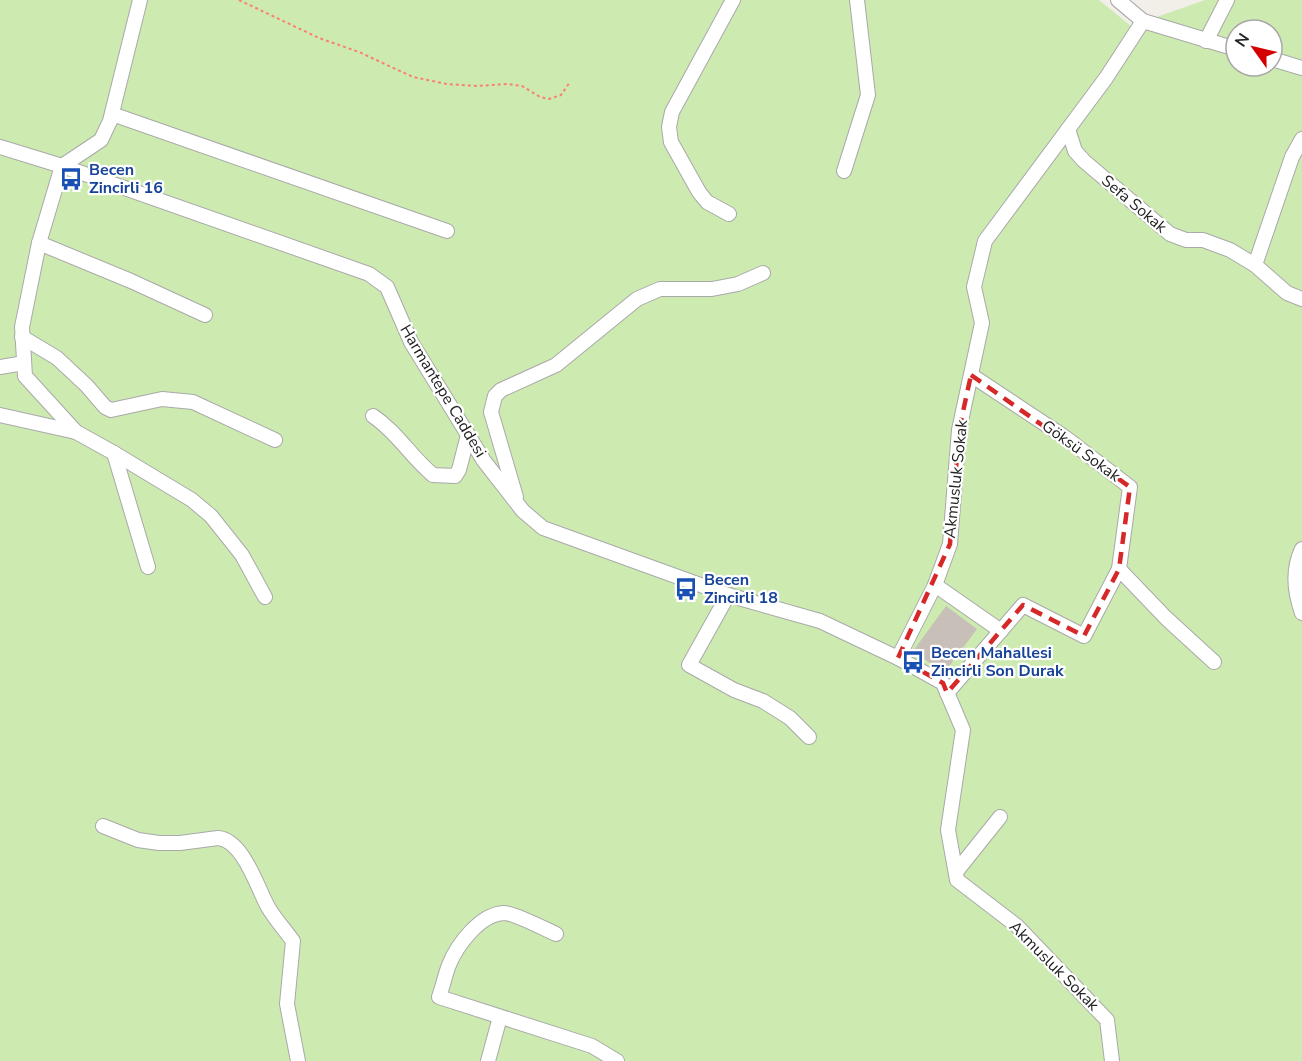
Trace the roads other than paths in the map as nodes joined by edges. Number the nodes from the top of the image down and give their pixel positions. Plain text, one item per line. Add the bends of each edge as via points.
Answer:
1 (140, 0) edge
2 (732, 0) edge
3 (857, 0) edge
4 (1118, 0) edge
5 (1227, 0) edge
6 (1143, 21) junction
7 (1206, 41) junction
8 (1224, 46) edge
9 (1284, 63) edge
10 (1302, 68) edge
11 (112, 114) junction
12 (1068, 129) junction
13 (1302, 140) edge
14 (0, 147) edge
15 (62, 166) junction
16 (844, 171) dead end
17 (729, 214) dead end
18 (447, 231) dead end
19 (39, 243) junction
20 (1255, 265) junction
21 (763, 273) dead end
22 (1302, 299) edge
23 (205, 315) dead end
24 (22, 338) junction
25 (24, 363) junction
26 (0, 367) edge
27 (971, 375) junction
28 (0, 415) edge
29 (373, 416) dead end
30 (76, 432) junction
31 (468, 435) junction
32 (274, 440) dead end
33 (114, 453) junction
34 (518, 503) junction
35 (1302, 549) edge
36 (148, 567) dead end
37 (1119, 569) junction
38 (935, 585) junction
39 (728, 595) junction
40 (265, 597) dead end
41 (1302, 613) edge
42 (1001, 631) junction
43 (898, 658) junction
44 (1214, 662) dead end
45 (947, 693) junction
46 (809, 737) dead end
47 (1000, 817) dead end
48 (103, 826) dead end
49 (956, 872) junction
50 (556, 934) dead end
51 (500, 1017) junction
52 (298, 1061) edge
53 (488, 1061) edge
54 (617, 1061) edge
55 (1112, 1061) edge

1 - 11 street
2 - 17 street via 672,112 669,127 670,142 699,192
3 - 16 street via 868,95
4 - 6 street
5 - 7 street
6 - 7 street
6 - 12 street, Akmusluk Sokak
7 - 8 street
9 - 10 street
11 - 15 street via 101,140
11 - 18 street
12 - 20 street, Sefa Sokak via 1075,151 1084,161 1170,234 1212,243
12 - 27 street, Akmusluk Sokak via 985,241 974,287 982,323
13 - 20 street via 1292,156
14 - 15 street, Harmantepe Caddesi
15 - 19 street
15 - 31 street, Harmantepe Caddesi via 369,274 387,287 411,342
19 - 23 street
19 - 24 street
20 - 22 street, Sefa Sokak via 1287,293
21 - 34 street via 738,284 712,289 660,289 637,299 556,365 501,390 491,412
24 - 25 street
24 - 32 street via 57,358 111,410 162,399 192,402
25 - 26 street
25 - 30 street via 25,376
27 - 37 street, Göksü Sokak via 1066,438 1130,487
27 - 38 street, Akmusluk Sokak via 959,430 950,544
28 - 30 street
29 - 31 street via 391,429 433,475 455,476
30 - 33 street
31 - 34 street, Harmantepe Caddesi
33 - 36 street
33 - 40 street via 192,500 211,516 242,555
34 - 39 street, Harmantepe Caddesi via 543,528
35 - 41 street via 1295,572 1295,592
37 - 42 street via 1084,636 1023,605
37 - 44 street
38 - 42 street
38 - 43 street, Akmusluk Sokak
39 - 43 street, Harmantepe Caddesi via 820,621
39 - 46 street via 689,665 763,701 790,718
42 - 45 street
43 - 45 street, Akmusluk Sokak via 943,683
45 - 49 street, Akmusluk Sokak via 963,730 948,830
47 - 49 street
48 - 52 street via 138,840 180,843 223,838 242,854 269,909 293,941 287,1005
49 - 55 street, Akmusluk Sokak via 957,880 1017,926 1107,1020
50 - 51 street via 507,913 484,919 467,935 449,964 440,997
51 - 53 street
51 - 54 street via 592,1046

